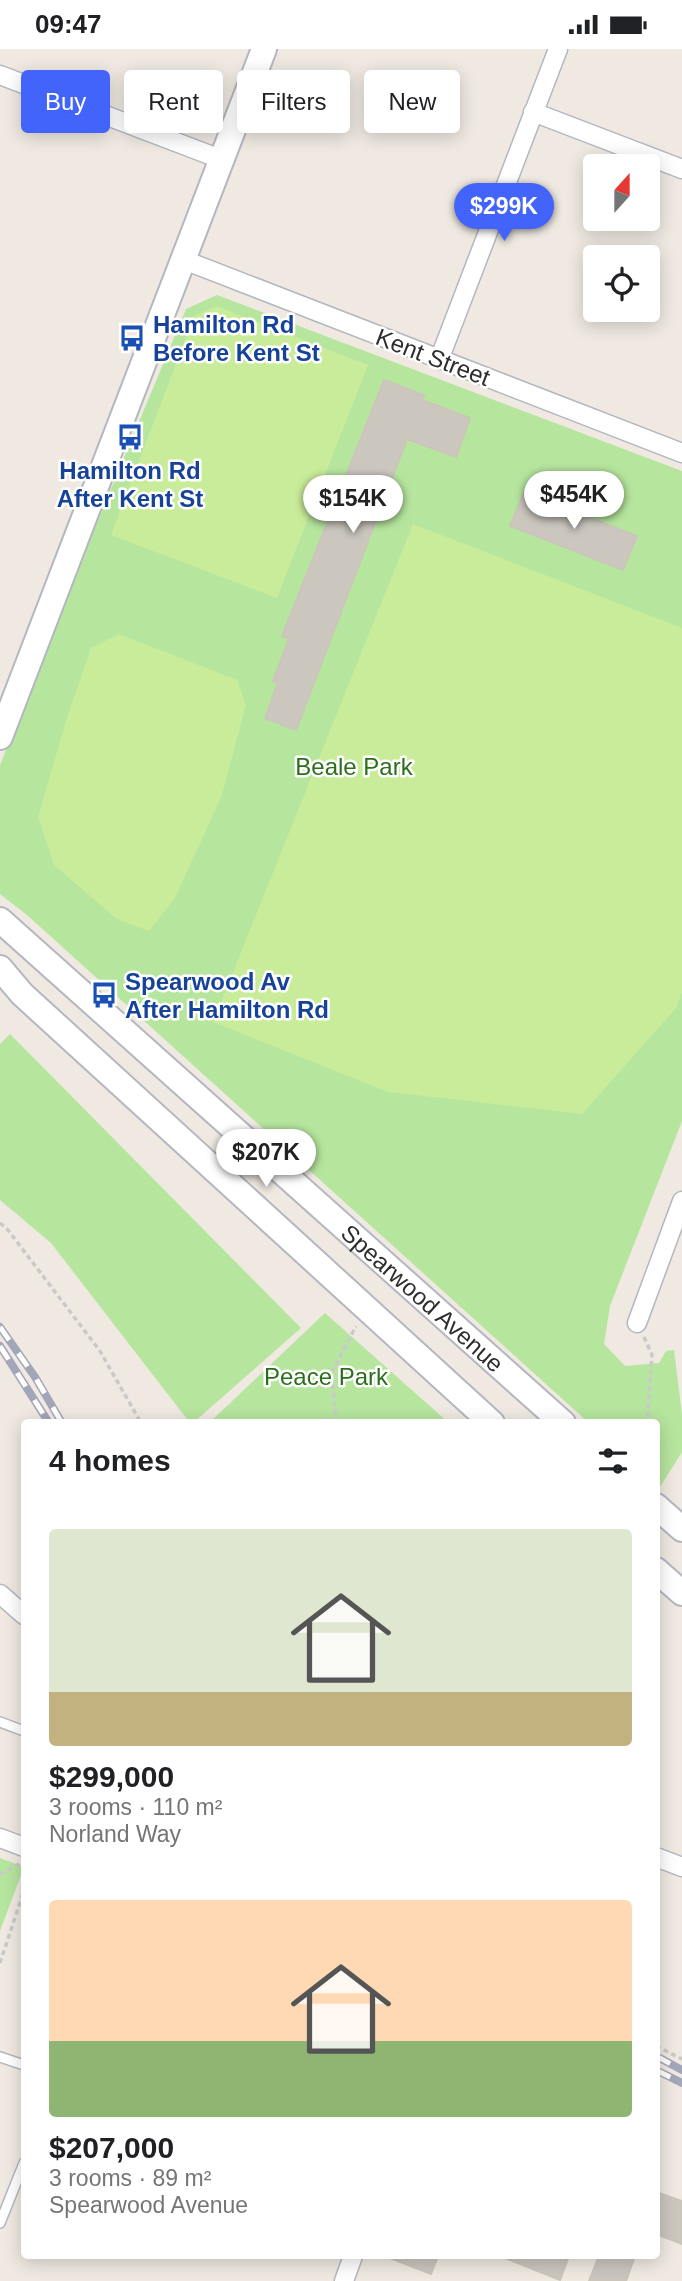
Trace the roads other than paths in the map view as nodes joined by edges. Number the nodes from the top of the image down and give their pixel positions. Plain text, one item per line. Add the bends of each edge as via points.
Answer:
1 (264, 49) edge
2 (558, 49) edge
3 (0, 75) edge
4 (533, 112) junction
5 (223, 160) junction
6 (682, 169) edge
7 (184, 260) junction
8 (439, 360) junction
9 (682, 453) edge
10 (0, 737) edge
11 (0, 920) edge
12 (0, 968) edge
13 (682, 1201) edge
14 (637, 1323) road end
15 (488, 1419) edge
16 (559, 1419) edge
17 (660, 1510) edge
18 (682, 1529) edge
19 (660, 1574) edge
20 (682, 1593) edge
21 (0, 1594) edge
22 (21, 1612) edge
23 (0, 1723) edge
24 (21, 1730) edge
25 (0, 1838) edge
26 (21, 1853) edge
27 (660, 1859) edge
28 (682, 1867) edge
29 (0, 2057) edge
30 (21, 2064) edge
31 (21, 2170) edge
32 (0, 2223) edge
33 (352, 2259) edge
34 (344, 2281) edge

1 - 5 main road
2 - 4 street
3 - 5 street
4 - 6 street
4 - 8 street
5 - 7 main road
7 - 8 street, Kent Street
7 - 10 main road
8 - 9 street, Kent Street
11 - 16 main road, Spearwood Avenue
12 - 15 main road, Spearwood Avenue via 22,995
13 - 14 street
17 - 18 main road
19 - 20 main road
21 - 22 street
23 - 24 lane
25 - 26 street
27 - 28 street
29 - 30 lane
31 - 32 lane
33 - 34 street

